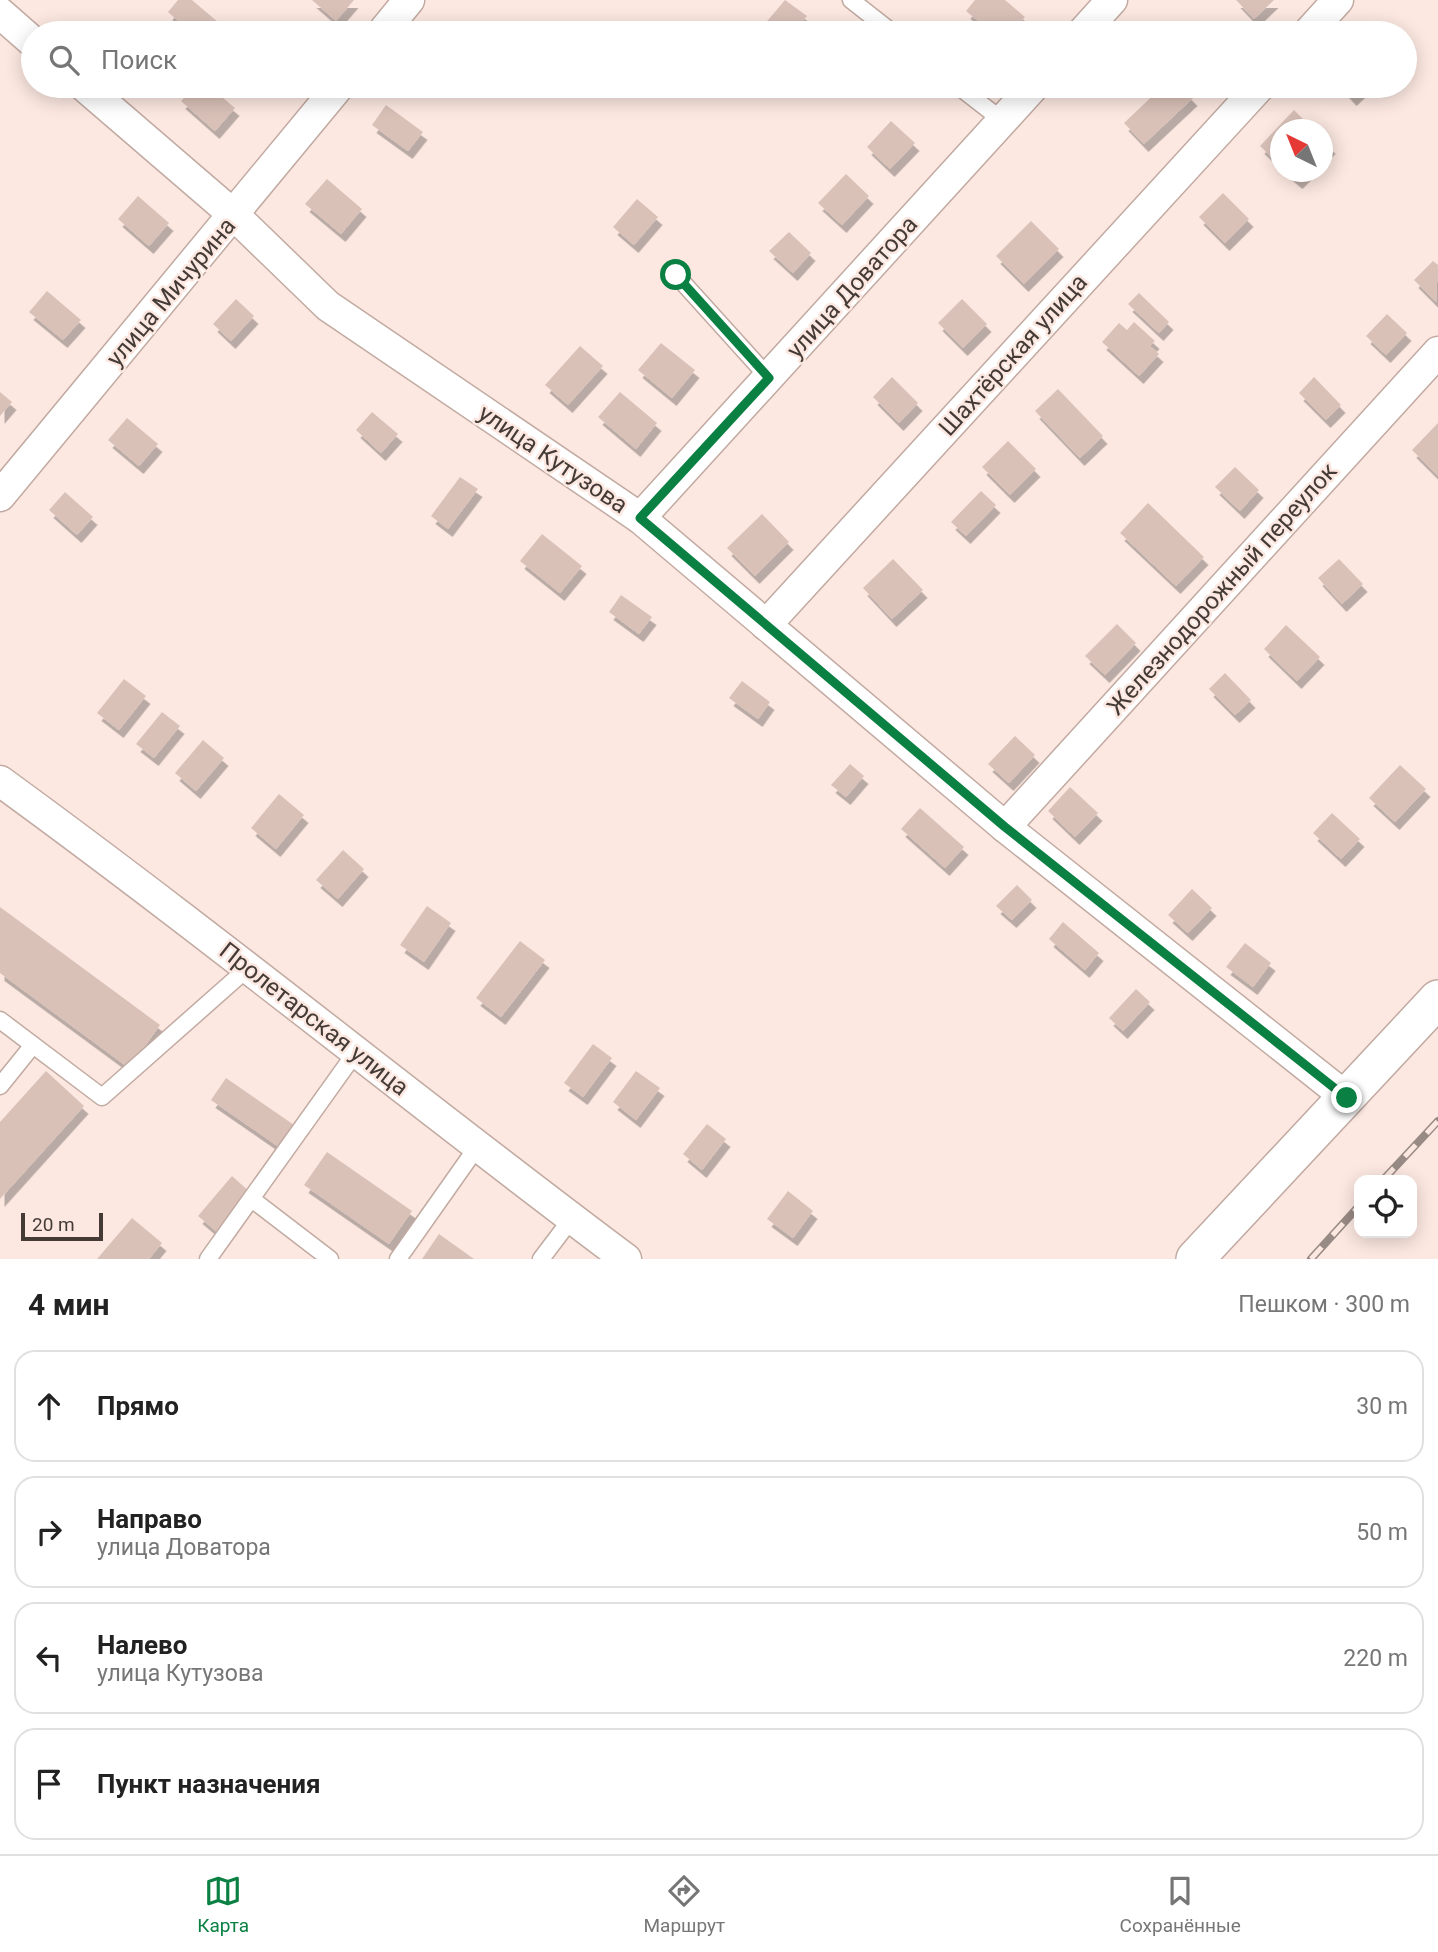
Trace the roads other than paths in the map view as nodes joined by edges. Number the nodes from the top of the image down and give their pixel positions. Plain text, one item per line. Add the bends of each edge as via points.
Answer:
1 (408, 0) edge
2 (851, 0) edge
3 (1112, 0) edge
4 (1338, 0) edge
5 (0, 13) edge
6 (391, 21) edge
7 (878, 21) edge
8 (1093, 21) edge
9 (1319, 21) edge
10 (21, 31) edge
11 (98, 98) edge
12 (329, 98) edge
13 (973, 98) edge
14 (1023, 98) edge
15 (1249, 98) edge
16 (1003, 121) junction
17 (235, 216) junction
18 (676, 275) dead end
19 (1438, 352) edge
20 (769, 378) junction
21 (0, 496) edge
22 (640, 518) junction
23 (766, 625) junction
24 (4, 789) edge
25 (1005, 827) junction
26 (250, 967) junction
27 (1438, 999) edge
28 (0, 1020) edge
29 (33, 1045) junction
30 (356, 1052) junction
31 (0, 1086) edge
32 (1347, 1098) junction
33 (477, 1147) junction
34 (253, 1199) junction
35 (572, 1218) junction
36 (208, 1259) edge
37 (330, 1259) edge
38 (398, 1259) edge
39 (541, 1259) edge
40 (626, 1259) edge
41 (1195, 1259) edge

1 - 6 street
2 - 7 lane
3 - 8 street
4 - 9 street
5 - 10 street
11 - 17 street, улица Кутузова
12 - 17 street, улица Мичурина
13 - 16 lane
14 - 16 street, улица Доватора
15 - 23 street, Шахтёрская улица
16 - 20 street, улица Доватора
17 - 21 street, улица Мичурина
17 - 22 street, улица Кутузова via 328,306
18 - 20 lane
19 - 25 street, Железнодорожный переулок
20 - 22 street, улица Доватора
22 - 23 street, улица Кутузова
23 - 25 street, улица Кутузова
24 - 26 street, Пролетарская улица
25 - 32 street, улица Кутузова
26 - 29 lane via 102,1097
26 - 30 street, Пролетарская улица
27 - 32 street
28 - 29 lane
29 - 31 lane
30 - 33 street, Пролетарская улица
30 - 34 lane
32 - 41 street
33 - 35 street, Пролетарская улица
33 - 38 lane
34 - 36 lane
34 - 37 lane
35 - 39 lane
35 - 40 street, Пролетарская улица

